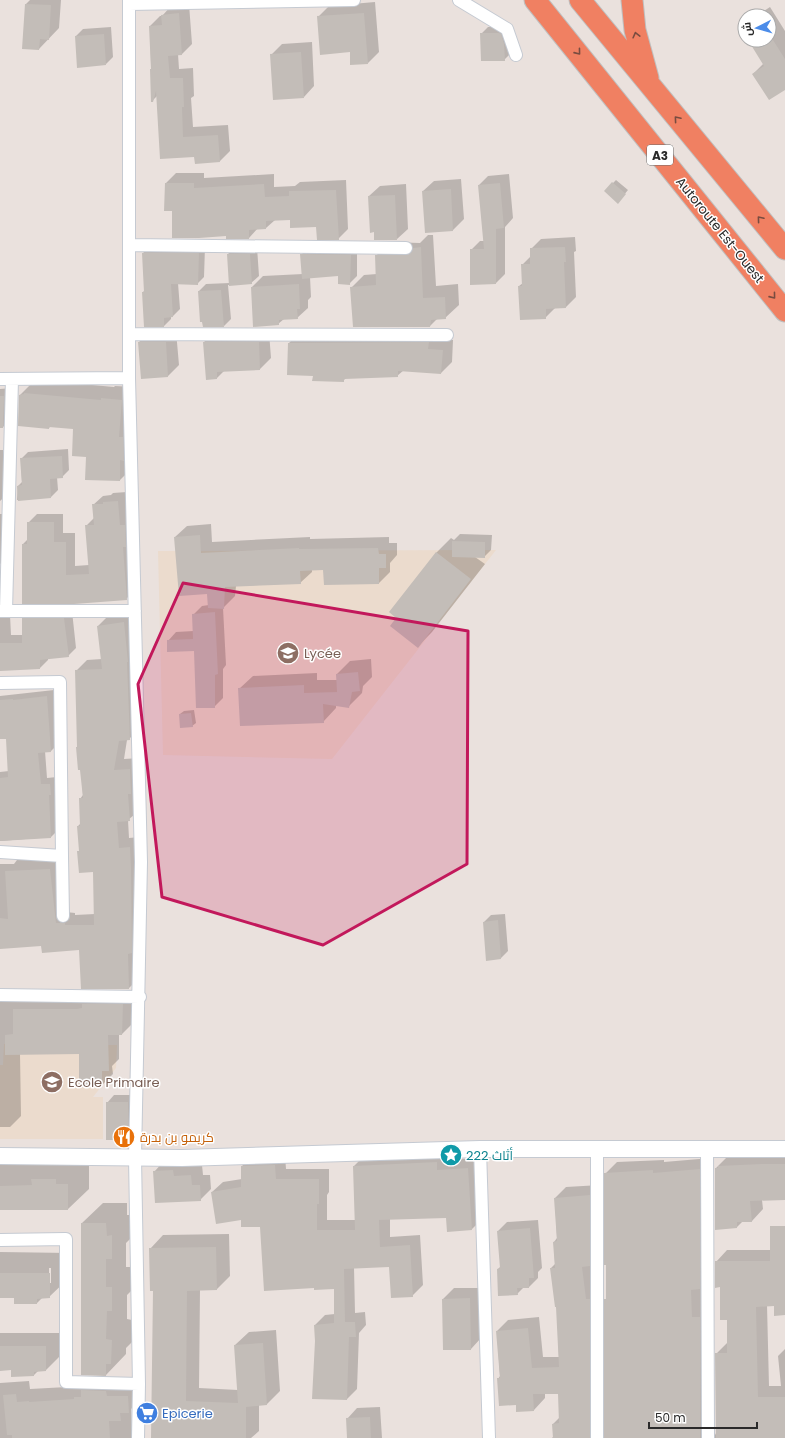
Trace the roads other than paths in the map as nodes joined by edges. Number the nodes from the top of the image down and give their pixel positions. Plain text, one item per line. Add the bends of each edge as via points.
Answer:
1 (354, 0) edge
2 (459, 0) edge
3 (522, 0) edge
4 (535, 0) edge
5 (580, 0) edge
6 (632, 0) edge
7 (128, 2) edge
8 (558, 27) junction
9 (516, 55) dead end
10 (650, 86) junction
11 (129, 245) junction
12 (406, 248) dead end
13 (785, 249) edge
14 (785, 311) edge
15 (129, 334) junction
16 (447, 335) dead end
17 (129, 378) junction
18 (0, 379) edge
19 (12, 379) junction
20 (3, 611) edge
21 (135, 611) junction
22 (0, 683) edge
23 (0, 852) edge
24 (62, 856) junction
25 (63, 916) dead end
26 (0, 995) edge
27 (140, 997) junction
28 (480, 1149) junction
29 (597, 1149) junction
30 (707, 1149) junction
31 (785, 1149) edge
32 (0, 1156) edge
33 (135, 1157) junction
34 (0, 1240) edge
35 (139, 1384) junction
36 (138, 1438) edge
37 (489, 1438) edge
38 (596, 1438) edge
39 (708, 1438) edge

1 - 7 street
2 - 9 street via 507,29
3 - 8 highway
4 - 8 highway, Autoroute Est-Ouest / A3
5 - 10 highway
10 -> 6 highway via 634,30
7 - 11 street
8 -> 14 highway, Autoroute Est-Ouest / A3
13 -> 10 highway
11 - 12 street
11 - 15 street
15 - 16 street
15 - 17 street
17 - 19 street
17 - 21 street
18 - 19 street
19 - 20 street
20 - 21 street
21 - 27 street via 141,862
22 - 24 street via 60,682
23 - 24 street
24 - 25 street
26 - 27 street
27 - 33 street
28 - 29 main road
28 - 33 main road via 182,1158
28 - 37 street
29 - 30 main road
29 - 38 street
30 - 31 main road
30 - 39 street
32 - 33 main road
33 - 35 street
34 - 35 street via 66,1239 66,1382
35 - 36 street

